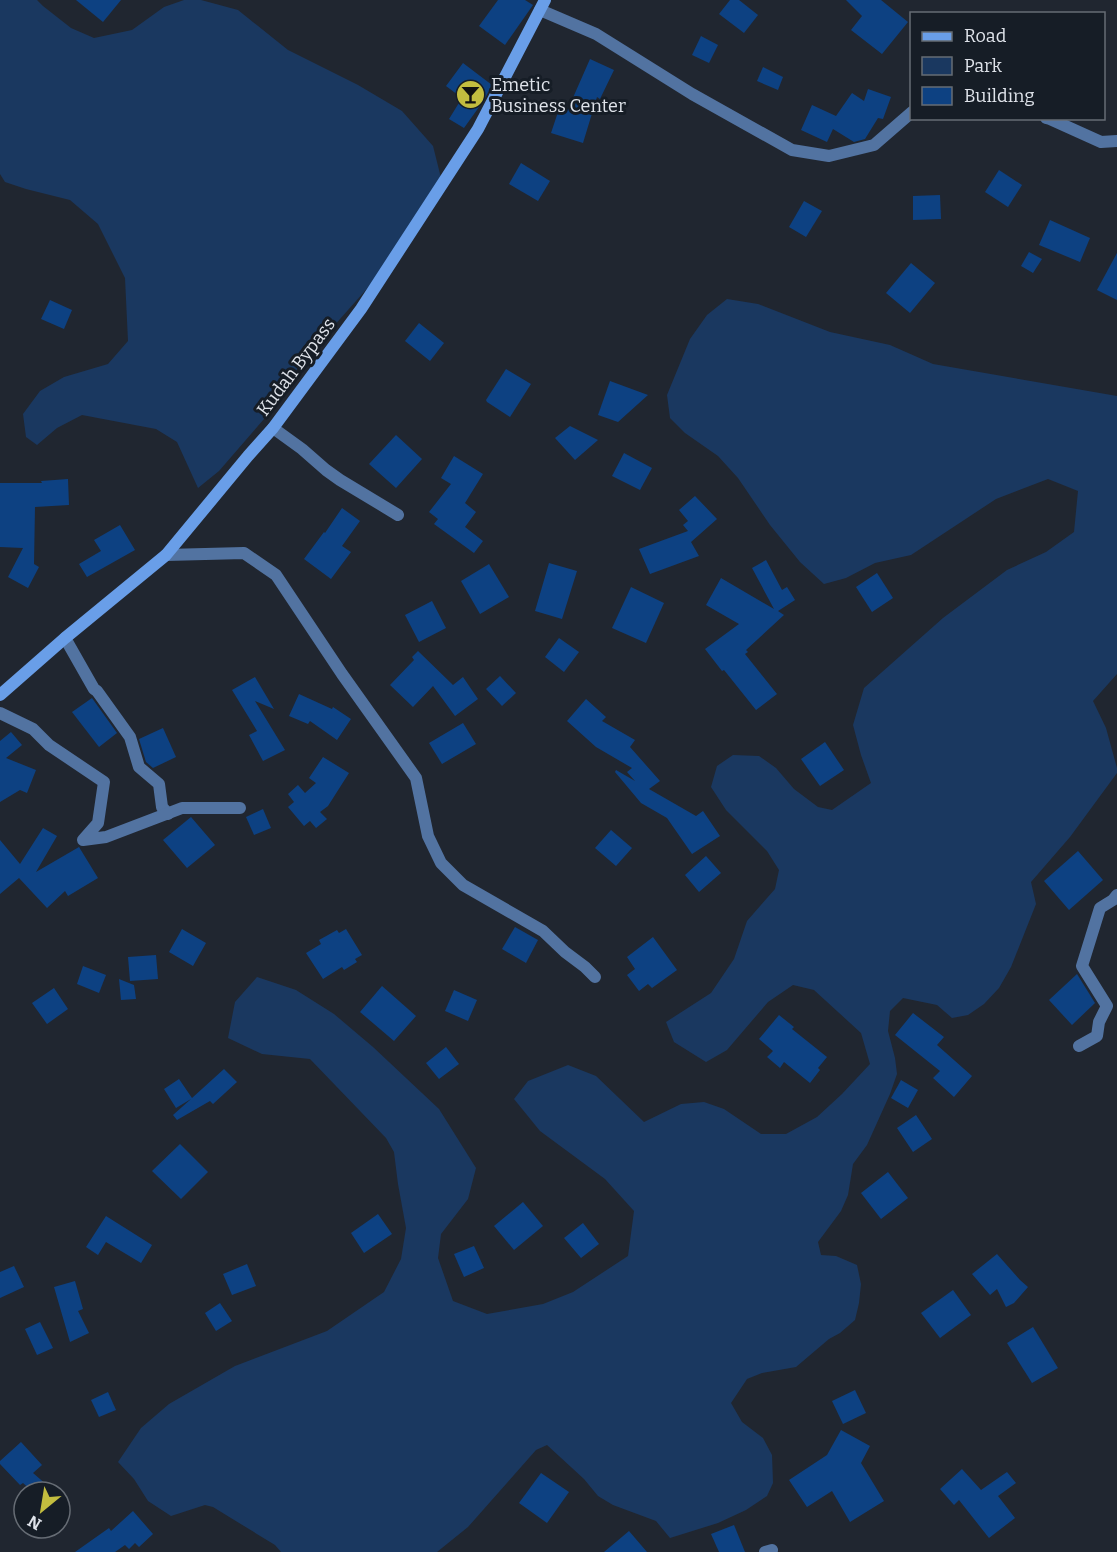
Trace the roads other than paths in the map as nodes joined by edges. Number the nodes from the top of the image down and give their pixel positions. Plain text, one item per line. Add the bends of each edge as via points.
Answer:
1 (542, 5) edge
2 (910, 114) edge
3 (1052, 120) edge
4 (1117, 141) edge
5 (273, 428) junction
6 (398, 515) dead end
7 (166, 555) junction
8 (65, 638) junction
9 (0, 695) edge
10 (0, 713) edge
11 (240, 808) dead end
12 (168, 814) junction
13 (1117, 896) edge
14 (595, 977) dead end
15 (1079, 1046) dead end
16 (765, 1552) edge
17 (771, 1552) edge

1 - 2 street via 792,150 829,156 874,145
1 - 5 street, Kudah Bypass via 478,129 361,309
3 - 4 street via 1101,142
5 - 6 street via 340,480
5 - 7 street, Kudah Bypass
7 - 8 street, Kudah Bypass
7 - 14 street via 244,553 276,575 416,778 428,836 441,863 463,885 543,931
8 - 9 street, Kudah Bypass
8 - 12 street via 94,688 130,737 139,767 159,784 162,807
10 - 12 street via 33,729 49,745 104,782 98,823 83,840 106,837
11 - 12 street via 182,808
13 - 15 street via 1101,908 1082,966 1107,1006 1097,1036
16 - 17 street

